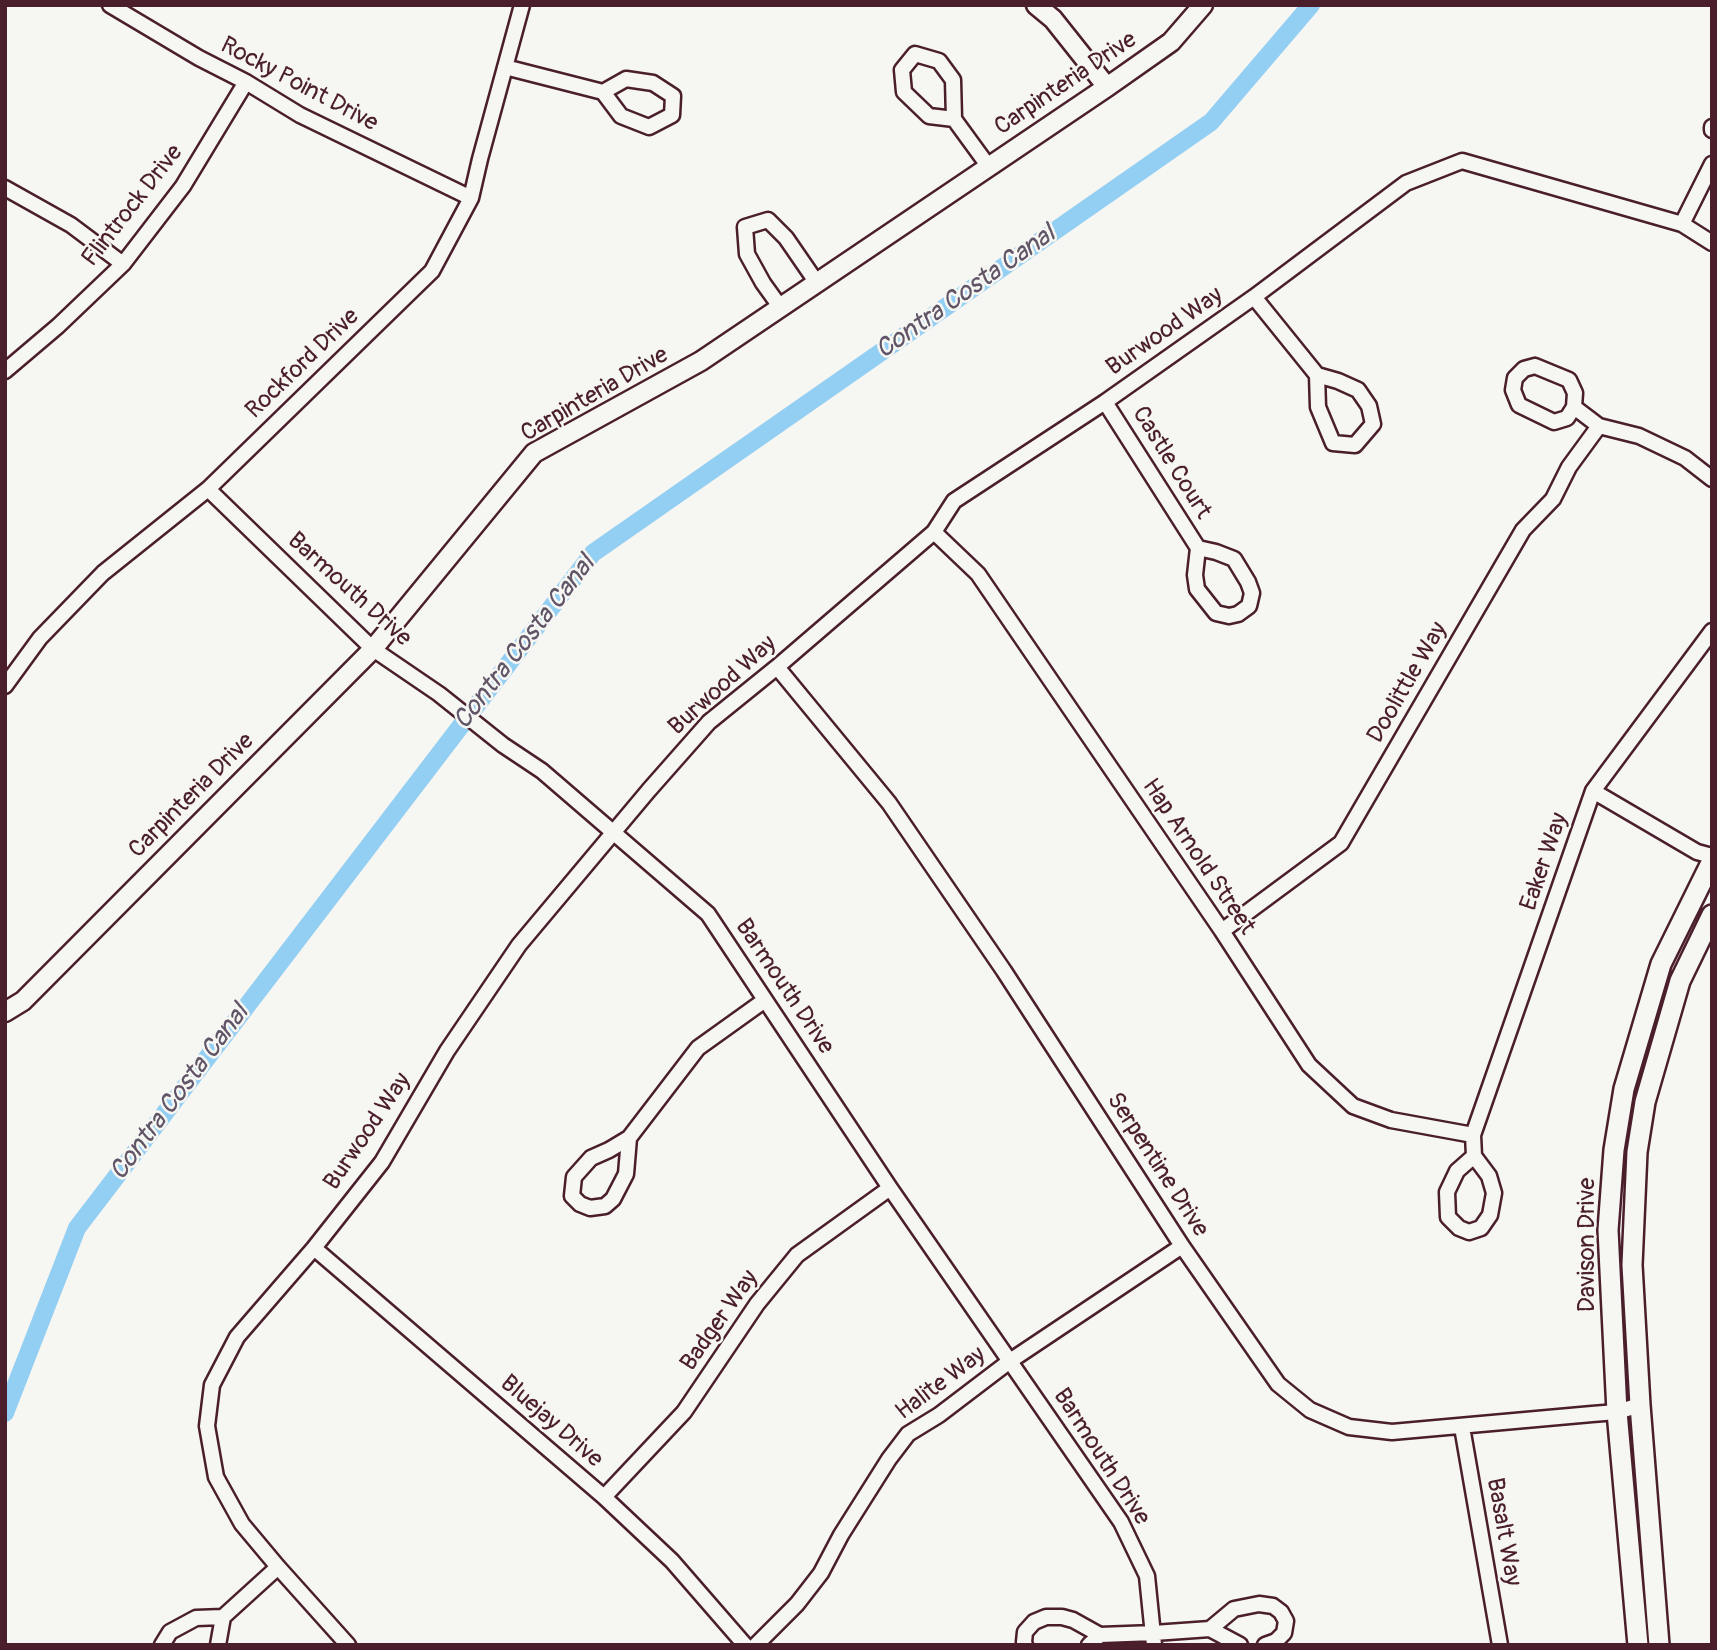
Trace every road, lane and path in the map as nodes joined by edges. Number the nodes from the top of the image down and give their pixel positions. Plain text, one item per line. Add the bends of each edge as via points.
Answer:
1 (110, 5) edge
2 (522, 5) edge
3 (1036, 5) edge
4 (1203, 5) edge
5 (505, 67) junction
6 (246, 82) junction
7 (1107, 87) junction
8 (603, 92) junction
9 (954, 120) junction
10 (1712, 164) edge
11 (989, 167) junction
12 (5, 188) edge
13 (471, 198) junction
14 (1682, 224) junction
15 (1712, 243) edge
16 (123, 264) junction
17 (817, 284) junction
18 (1254, 297) junction
19 (781, 308) junction
20 (5, 371) edge
21 (1317, 375) junction
22 (1105, 402) junction
23 (1574, 407) junction
24 (1599, 426) junction
25 (1712, 478) edge
26 (208, 489) junction
27 (934, 531) junction
28 (1198, 548) junction
29 (1712, 631) edge
30 (373, 649) junction
31 (777, 667) junction
32 (5, 686) edge
33 (1594, 791) junction
34 (614, 832) junction
35 (1712, 859) edge
36 (1712, 915) edge
37 (1222, 932) junction
38 (765, 1000) junction
39 (5, 1012) edge
40 (1473, 1135) junction
41 (628, 1138) junction
42 (1474, 1156) junction
43 (890, 1188) junction
44 (1182, 1246) junction
45 (314, 1248) junction
46 (1010, 1361) junction
47 (1640, 1405) junction
48 (1617, 1412) junction
49 (1462, 1427) junction
50 (604, 1497) junction
51 (278, 1567) junction
52 (223, 1618) junction
53 (1210, 1629) junction
54 (1154, 1639) edge
55 (1095, 1640) edge
56 (162, 1645) edge
57 (218, 1645) edge
58 (348, 1645) edge
59 (745, 1645) edge
60 (756, 1645) edge
61 (1025, 1645) edge
62 (1240, 1645) edge
63 (1265, 1645) edge
64 (1500, 1645) edge
65 (1638, 1645) edge
66 (1659, 1645) edge

1 - 6 street, Rocky Point Drive
2 - 5 street, Rockford Drive
3 - 7 street via 1053,19
4 - 7 street, Carpinteria Drive via 1171,42
5 - 8 street
5 - 13 street, Rockford Drive
6 - 13 street, Rocky Point Drive via 300,114
6 - 16 street, Flintrock Drive via 183,186
7 - 11 street, Carpinteria Drive
8 - 8 street via 621,116 649,127 671,115 673,96 653,83 626,79
9 - 9 street via 953,80 939,61 915,54 902,70 904,92 929,116
9 - 11 street
10 - 14 street
11 - 17 street, Carpinteria Drive
12 - 16 street via 71,225
13 - 26 street, Rockford Drive via 432,271
14 - 15 street, Burwood Way
14 - 18 street, Burwood Way via 1462,161 1406,183
16 - 20 street, Flintrock Drive
17 - 19 street, Carpinteria Drive
17 - 19 street via 768,220 746,227 747,254
18 - 21 street
18 - 22 street, Burwood Way
19 - 30 street, Carpinteria Drive via 701,361 534,453
21 - 21 street via 1318,407 1334,443 1355,445 1373,424 1369,406 1358,390
22 - 27 street, Burwood Way via 954,501
22 - 28 street, Castle Court
23 - 23 street via 1575,393 1569,380 1535,366 1516,378 1513,390 1519,405 1554,422 1567,418
23 - 24 street
24 - 25 street via 1639,436 1685,458
24 - 37 street, Doolittle Way via 1569,467 1553,499 1523,530 1341,843
26 - 30 street, Barmouth Drive
26 - 32 street, Rockford Drive via 103,573 40,638
27 - 31 street, Burwood Way
27 - 37 street, Hap Arnold Street via 978,575
28 - 28 street, Castle Court via 1197,589 1216,613 1229,616 1249,606 1252,593 1234,559
29 - 33 street, Eaker Way
30 - 34 street, Barmouth Drive via 542,771
30 - 39 street, Carpinteria Drive via 23,1001
31 - 34 street, Burwood Way via 709,722
31 - 44 street, Serpentine Drive via 889,803
33 - 35 street
33 - 40 street, Eaker Way
34 - 38 street, Barmouth Drive via 708,914
34 - 45 street, Burwood Way via 519,945 447,1051 382,1162
35 - 48 main road, Davison Drive via 1661,964 1624,1089 1608,1230
36 - 47 main road, Davison Drive via 1680,981 1637,1152 1632,1265
37 - 40 street, Hap Arnold Street via 1309,1065 1353,1106 1391,1120
38 - 41 street via 698,1048
38 - 43 street, Barmouth Drive
40 - 42 street
41 - 41 street via 591,1158 574,1177 572,1196 580,1204 606,1206 612,1199 626,1174
42 - 42 street via 1457,1171 1447,1192 1448,1217 1469,1232 1481,1228 1490,1215 1494,1194 1489,1176
43 - 46 street, Barmouth Drive
43 - 50 street, Badger Way via 797,1255 757,1304 684,1412
44 - 46 street, Halite Way
44 - 49 street, Serpentine Drive via 1278,1384 1310,1410 1349,1427 1392,1432
45 - 50 street, Bluejay Drive
45 - 51 street, Burwood Way via 237,1337 212,1385 207,1426 216,1478 242,1524
46 - 54 street, Barmouth Drive via 1121,1522 1147,1576
46 - 60 street, Halite Way via 908,1434 821,1573
47 - 48 street, Serpentine Drive
47 - 66 main road, Davison Drive
48 - 49 street, Serpentine Drive
48 - 65 main road, Davison Drive
49 - 64 street, Basalt Way
50 - 59 street, Bluejay Drive via 672,1561
51 - 52 street
51 - 58 street, Burwood Way
52 - 56 street via 196,1618 170,1632
52 - 57 street
53 - 54 street
53 - 62 street
53 - 63 street via 1234,1609 1273,1605 1286,1621 1284,1633
54 - 55 street
55 - 61 street via 1073,1620 1046,1617 1025,1632

